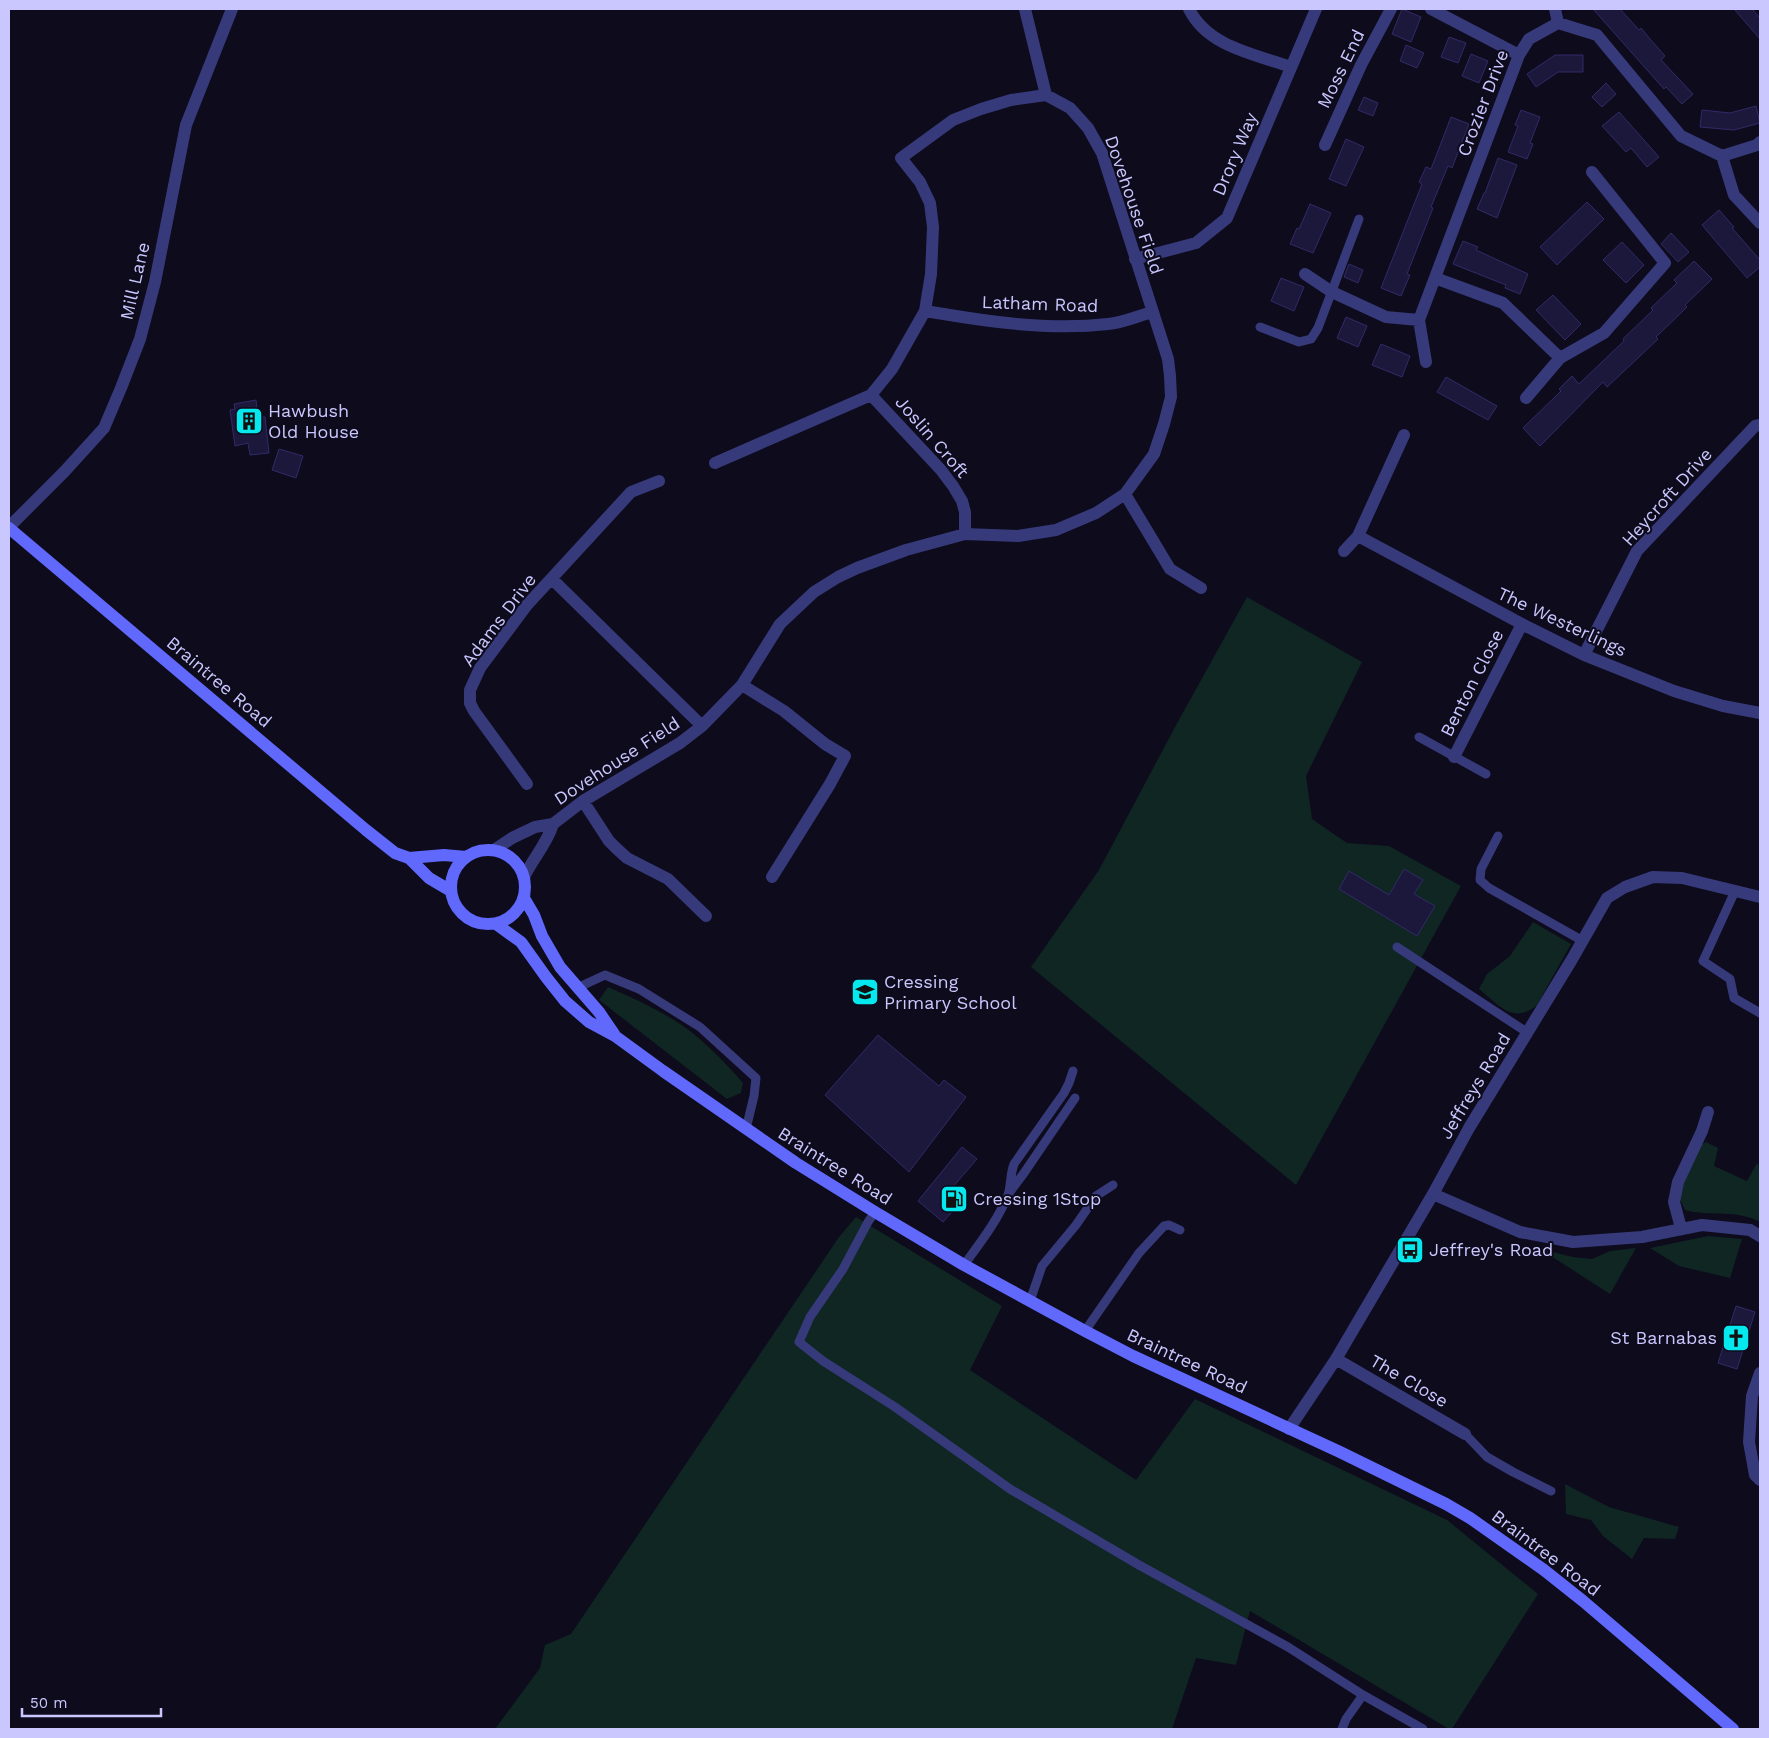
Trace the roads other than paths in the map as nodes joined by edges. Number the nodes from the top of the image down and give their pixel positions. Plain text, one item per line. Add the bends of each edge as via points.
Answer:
1 (232, 9) edge
2 (1025, 9) edge
3 (1189, 9) edge
4 (1316, 9) edge
5 (1390, 9) edge
6 (1431, 9) edge
7 (1556, 9) edge
8 (1558, 23) junction
9 (1519, 55) junction
10 (1291, 67) junction
11 (1046, 95) junction
12 (1760, 142) edge
13 (1325, 145) dead end
14 (1722, 156) junction
15 (1592, 172) dead end
16 (1359, 219) dead end
17 (1760, 224) edge
18 (1135, 259) junction
19 (1305, 274) dead end
20 (1435, 278) junction
21 (1332, 292) junction
22 (925, 311) junction
23 (1152, 312) junction
24 (1419, 320) junction
25 (1260, 327) dead end
26 (1560, 358) junction
27 (1426, 362) dead end
28 (872, 396) junction
29 (1526, 398) dead end
30 (1760, 425) edge
31 (1404, 436) dead end
32 (715, 463) dead end
33 (659, 481) dead end
34 (1126, 494) junction
35 (9, 528) edge
36 (965, 534) junction
37 (1358, 536) junction
38 (1344, 551) dead end
39 (552, 580) junction
40 (1201, 588) dead end
41 (1522, 624) junction
42 (1584, 655) junction
43 (742, 685) junction
44 (1760, 713) edge
45 (702, 726) junction
46 (1420, 737) dead end
47 (1454, 757) junction
48 (1486, 774) dead end
49 (527, 784) dead end
50 (583, 801) junction
51 (553, 824) junction
52 (1498, 836) dead end
53 (494, 850) junction
54 (466, 857) junction
55 (408, 858) junction
56 (524, 877) junction
57 (772, 877) dead end
58 (451, 891) junction
59 (1735, 891) junction
60 (1760, 897) edge
61 (524, 898) junction
62 (706, 916) dead end
63 (496, 924) junction
64 (1583, 941) junction
65 (1397, 947) dead end
66 (577, 988) junction
67 (1760, 1013) edge
68 (1528, 1033) junction
69 (615, 1036) junction
70 (1073, 1071) dead end
71 (1075, 1098) dead end
72 (1708, 1112) dead end
73 (746, 1129) junction
74 (1113, 1185) dead end
75 (1009, 1193) junction
76 (1433, 1194) junction
77 (875, 1212) junction
78 (1681, 1228) junction
79 (1180, 1230) dead end
80 (1760, 1236) edge
81 (964, 1265) junction
82 (1030, 1301) junction
83 (1086, 1331) junction
84 (1336, 1359) junction
85 (1760, 1373) edge
86 (1289, 1429) junction
87 (1464, 1434) joint
88 (1760, 1480) edge
89 (1551, 1491) dead end
90 (1363, 1695) junction
91 (1342, 1729) edge
92 (1424, 1729) edge
93 (1733, 1729) edge

1 - 35 street, Mill Lane via 186,124 155,282 140,339 122,388 104,428
2 - 11 street
3 - 10 street via 1206,32 1226,45
4 - 10 street, Drory Way
5 - 13 street, Moss End
6 - 9 street
7 - 8 street
8 - 9 street, Crozier Drive via 1530,38
8 - 14 street via 1597,36 1682,136
9 - 20 street, Crozier Drive
10 - 18 street, Drory Way via 1227,218 1196,243
11 - 18 street, Dovehouse Field via 1070,108 1088,128 1102,153
11 - 22 street via 1011,100 953,120 901,158 920,182 930,203 933,227 931,274
12 - 14 street
14 - 17 street via 1734,195
15 - 26 street via 1665,263 1604,333
16 - 21 lane
18 - 23 street, Dovehouse Field
19 - 21 street
20 - 24 street, Crozier Drive
20 - 26 street via 1503,303
21 - 24 street via 1386,317
21 - 25 lane via 1318,328 1310,339 1300,342
22 - 23 street, Latham Road via 1014,324 1062,326 1110,324
22 - 28 street via 892,369
23 - 34 street, Dovehouse Field via 1168,359 1171,398 1154,454
24 - 27 street
26 - 29 street
28 - 32 street
28 - 36 street, Joslin Croft via 953,486 965,512
30 - 42 street, Heycroft Drive via 1755,426 1638,552
31 - 37 street
33 - 39 street, Adams Drive via 630,492
34 - 36 street, Dovehouse Field via 1096,513 1056,530 1018,536
34 - 40 street via 1170,569
35 - 55 main road, Braintree Road via 366,830 394,853
36 - 43 street, Dovehouse Field via 857,568 814,592 780,624
37 - 38 street
37 - 41 street, The Westerlings
39 - 45 street, Adams Drive
39 - 49 street, Adams Drive via 527,605 480,668 470,690 474,711
41 - 42 street, The Westerlings
41 - 47 street, Benton Close
42 - 44 street, The Westerlings via 1674,691
43 - 45 street, Dovehouse Field
43 - 57 street via 845,756
45 - 50 street, Dovehouse Field via 680,743
46 - 47 lane
47 - 48 lane
50 - 51 street, Dovehouse Field
50 - 62 street via 609,841 626,858 668,879
51 - 53 street, Dovehouse Field via 535,827
51 - 56 street, Dovehouse Field via 549,839
52 - 64 lane via 1481,869 1480,880
53 - 54 main road via 479,851
53 - 56 main road via 513,860
54 - 55 main road
54 - 58 main road via 453,873
55 - 58 main road, Braintree Road via 429,878
56 - 61 main road
58 - 63 main road via 454,904 466,918
59 - 60 street, Jeffreys Road
59 - 64 street, Jeffreys Road via 1682,878 1653,877 1625,887 1607,898
59 - 67 lane via 1703,961 1730,979 1734,998
61 - 63 main road via 513,915
61 - 66 main road, Braintree Road via 552,953
63 - 69 main road, Braintree Road via 521,942 565,1001 588,1022
64 - 68 street, Jeffreys Road
65 - 68 lane
66 - 69 main road, Braintree Road
66 - 73 lane via 605,975 639,989 700,1027 756,1078
68 - 76 street, Jeffreys Road via 1469,1128
69 - 73 main road, Braintree Road
70 - 75 lane via 1064,1093 1014,1164
71 - 75 lane
72 - 78 street via 1678,1182 1674,1202
73 - 77 main road, Braintree Road
74 - 82 lane via 1096,1196 1042,1266
75 - 81 lane
76 - 78 street via 1520,1232 1572,1242 1642,1237
76 - 84 street, Jeffreys Road
77 - 81 main road, Braintree Road
77 - 90 lane via 843,1269 810,1317 799,1342 1010,1489 1288,1647
78 - 80 street via 1702,1224 1750,1230
79 - 83 lane via 1164,1226 1139,1253
81 - 82 main road, Braintree Road
82 - 83 main road, Braintree Road
83 - 86 main road, Braintree Road
84 - 86 street, Jeffreys Road
84 - 87 street, The Close
85 - 88 street via 1752,1396 1749,1442 1755,1474
86 - 93 main road, Braintree Road via 1446,1504 1497,1536 1583,1601
87 - 89 lane via 1487,1457
90 - 91 lane
90 - 92 lane

